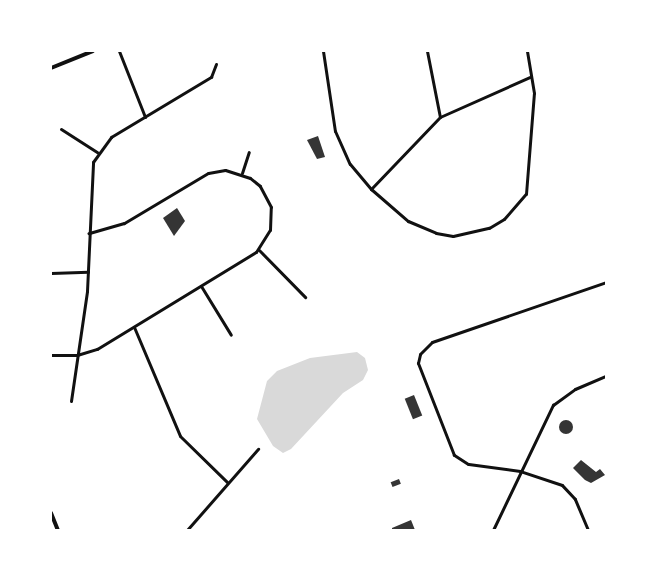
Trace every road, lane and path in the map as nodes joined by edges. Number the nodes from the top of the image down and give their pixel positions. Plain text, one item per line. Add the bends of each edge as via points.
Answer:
1 (93, 51) edge
2 (118, 51) edge
3 (323, 51) edge
4 (428, 51) edge
5 (527, 51) edge
6 (216, 63) dead end
7 (51, 68) edge
8 (531, 77) junction
9 (145, 117) junction
10 (440, 117) junction
11 (61, 129) dead end
12 (97, 152) junction
13 (249, 152) dead end
14 (242, 173) junction
15 (371, 189) junction
16 (88, 233) junction
17 (259, 249) junction
18 (88, 272) junction
19 (51, 273) edge
20 (606, 282) edge
21 (201, 286) junction
22 (305, 297) dead end
23 (134, 327) junction
24 (231, 335) dead end
25 (51, 355) edge
26 (77, 355) junction
27 (606, 376) edge
28 (71, 401) dead end
29 (258, 449) dead end
30 (520, 471) junction
31 (227, 482) junction
32 (51, 513) edge
33 (58, 530) edge
34 (187, 530) edge
35 (493, 530) edge
36 (588, 530) edge

1 - 7 main road
2 - 9 street
3 - 15 street via 339,145
4 - 10 street
5 - 8 street
6 - 9 street via 211,77
8 - 10 street
8 - 15 street via 534,93 529,179 526,194 504,219 473,233 436,233 408,221
9 - 12 street via 111,137
10 - 15 street
11 - 12 street
12 - 16 street via 90,173
13 - 14 street
14 - 16 street via 208,173 124,223
14 - 17 street via 260,186 271,207 270,230
16 - 18 street
17 - 21 street
17 - 22 street
18 - 19 street
18 - 26 street
20 - 30 street via 432,342 420,354 418,363 454,455 468,464
21 - 23 street
21 - 24 street
23 - 26 street via 97,349
23 - 31 street via 180,436
25 - 26 street
26 - 28 street
27 - 30 street via 575,389 553,405
29 - 31 street
30 - 35 street
30 - 36 street via 572,492
31 - 34 street
32 - 33 main road

